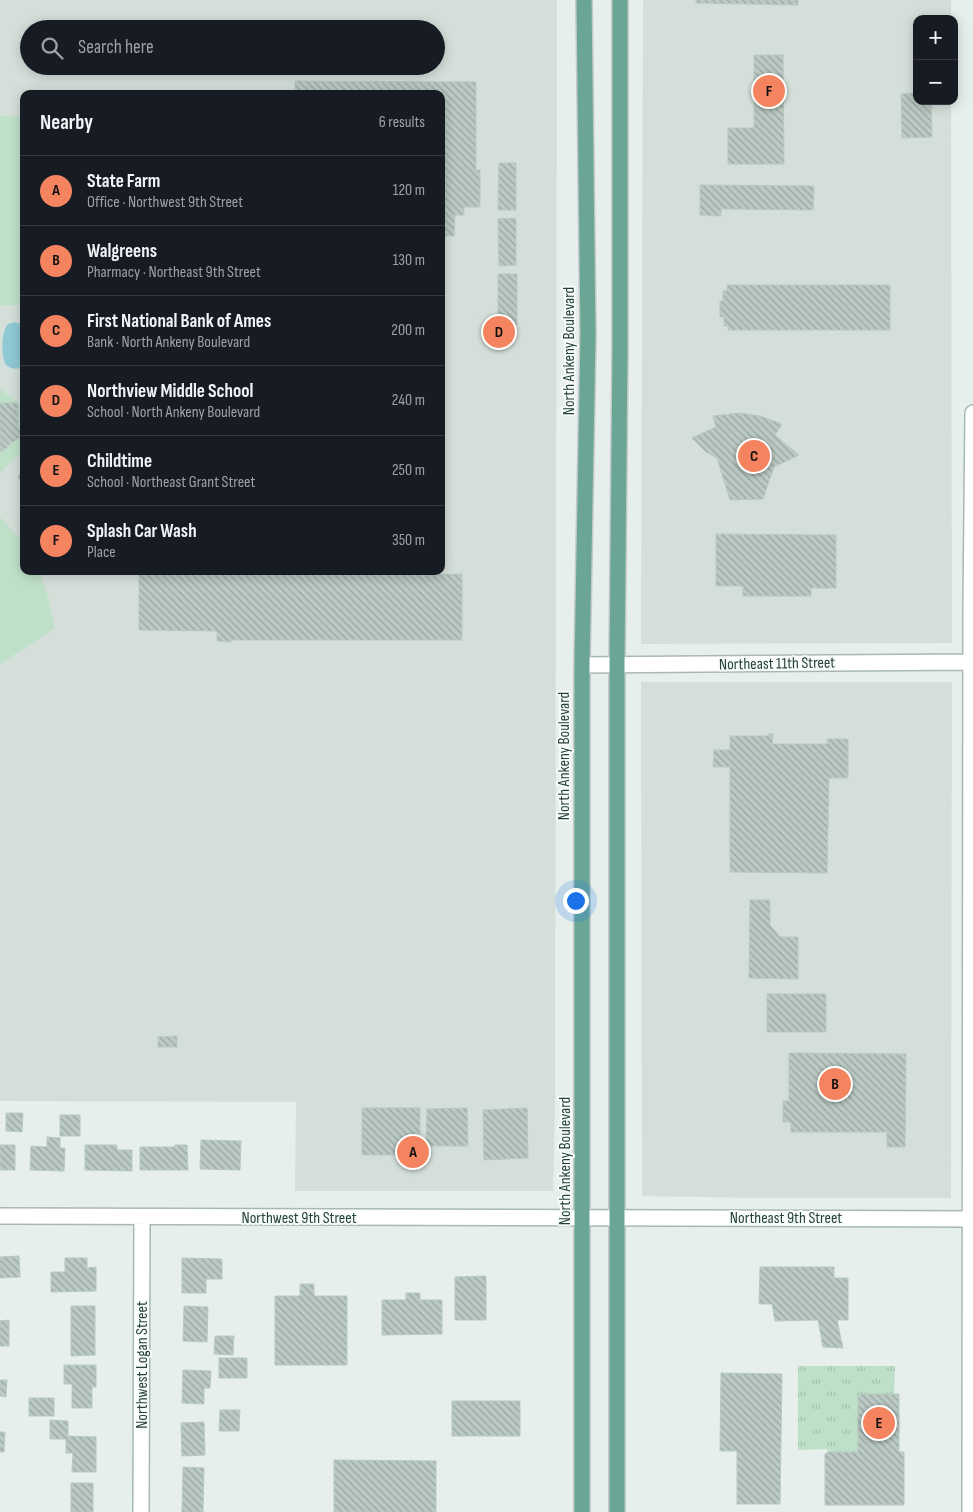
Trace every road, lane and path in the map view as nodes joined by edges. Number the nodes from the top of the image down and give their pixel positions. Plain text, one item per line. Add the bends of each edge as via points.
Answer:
1 (584, 0) edge
2 (620, 0) edge
3 (973, 413) edge
4 (973, 442) edge
5 (971, 662) junction
6 (582, 665) junction
7 (617, 665) junction
8 (0, 1216) edge
9 (582, 1217) junction
10 (599, 1217) joint
11 (617, 1217) junction
12 (142, 1218) junction
13 (972, 1219) edge
14 (972, 1436) edge
15 (141, 1512) edge
16 (582, 1512) edge
17 (617, 1512) edge
18 (970, 1512) edge

1 - 6 main road, North Ankeny Boulevard via 588,335
2 - 7 main road
3 - 4 street
4 - 5 street
5 - 7 street, Northeast 11th Street
5 - 13 street
6 - 7 street, Northeast 11th Street
6 - 9 main road, North Ankeny Boulevard
7 - 11 main road
8 - 12 street, Northwest 9th Street
9 - 10 street, Northwest 9th Street
9 - 12 street, Northwest 9th Street
9 - 16 main road, North Ankeny Boulevard
10 - 11 street, Northeast 9th Street
11 - 13 street, Northeast 9th Street
11 - 17 main road
12 - 15 street, Northwest Logan Street
13 - 14 street
14 - 18 street

